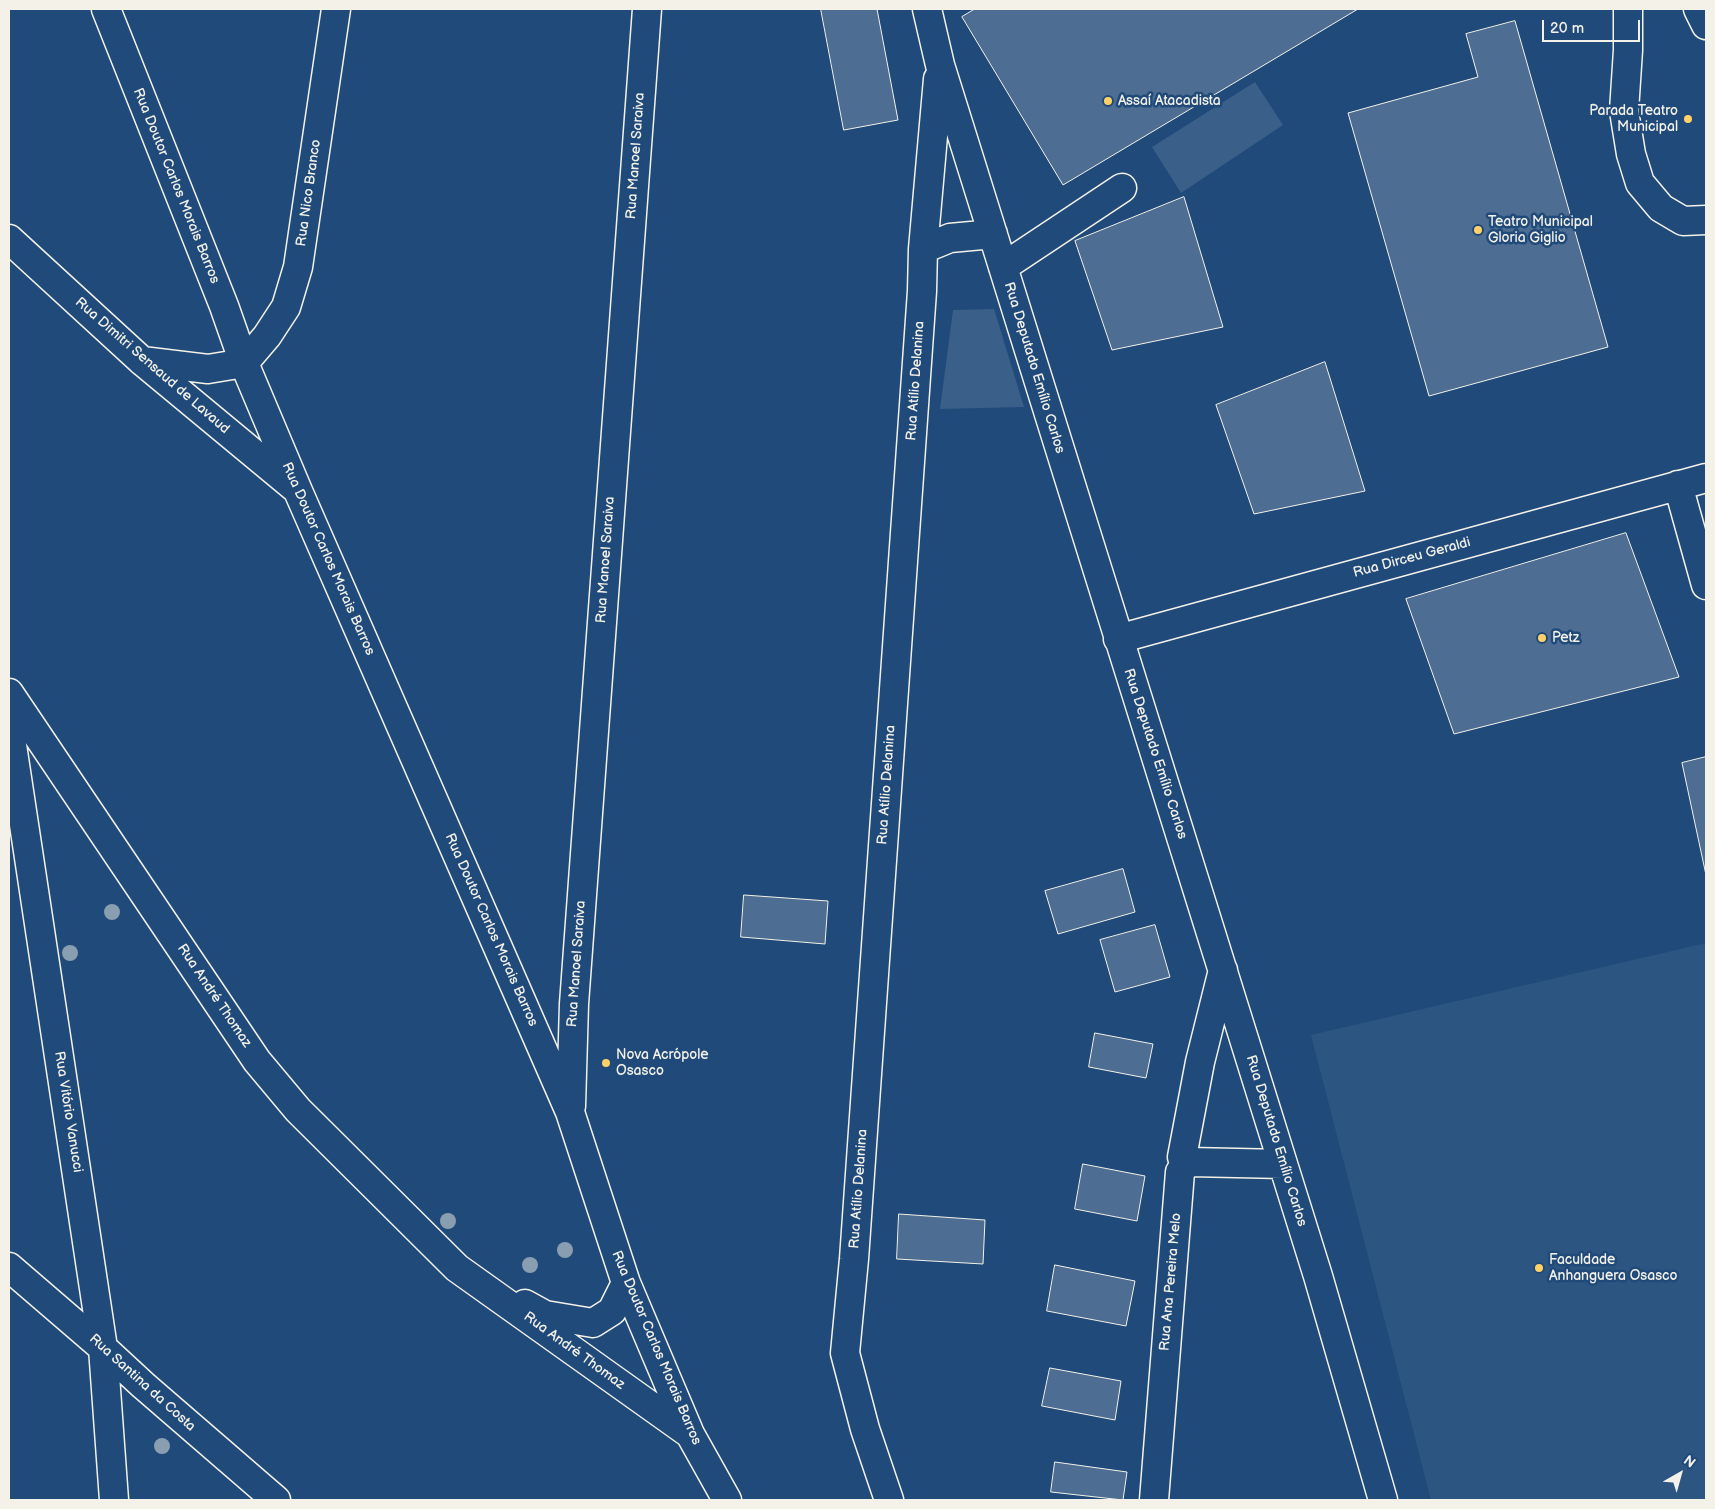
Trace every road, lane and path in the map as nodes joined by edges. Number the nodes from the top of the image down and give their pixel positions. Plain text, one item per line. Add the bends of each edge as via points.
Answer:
1 (106, 9) edge
2 (336, 9) edge
3 (647, 9) edge
4 (927, 9) edge
5 (1628, 9) edge
6 (1698, 9) edge
7 (1706, 25) edge
8 (940, 65) junction
9 (1122, 188) dead end
10 (1706, 220) edge
11 (993, 234) junction
12 (9, 239) edge
13 (923, 249) junction
14 (1003, 267) junction
15 (142, 361) junction
16 (244, 363) junction
17 (1706, 478) edge
18 (1678, 485) junction
19 (298, 491) junction
20 (1702, 556) edge
21 (1706, 585) edge
22 (1118, 639) junction
23 (9, 693) edge
24 (9, 724) edge
25 (1223, 970) junction
26 (570, 1112) junction
27 (1283, 1164) junction
28 (1185, 1165) junction
29 (9, 1267) edge
30 (457, 1268) junction
31 (626, 1283) junction
32 (103, 1348) junction
33 (690, 1434) junction
34 (114, 1500) edge
35 (276, 1500) edge
36 (727, 1500) edge
37 (889, 1500) edge
38 (1154, 1500) edge
39 (1383, 1500) edge

1 - 16 street, Rua Doutor Carlos Morais Barros
2 - 16 street, Rua Nico Branco via 298,266 286,307
3 - 26 street, Rua Manoel Saraiva via 574,1004
4 - 8 street, Rua Deputado Emílio Carlos
5 - 10 street via 1624,111 1640,183 1662,208 1684,221
6 - 7 street
8 - 11 street, Rua Deputado Emílio Carlos
8 - 13 street, Rua Atílio Delanina
9 - 14 street
11 - 13 street via 950,238
11 - 14 street, Rua Deputado Emílio Carlos
12 - 15 street, Rua Dimitri Sensaud de Lavaud
13 - 37 street, Rua Atílio Delanina via 845,1353 865,1429
14 - 22 street, Rua Deputado Emílio Carlos
15 - 16 street via 208,369
15 - 19 street, Rua Dimitri Sensaud de Lavaud
16 - 19 street, Rua Doutor Carlos Morais Barros
17 - 18 street, Rua Dirceu Geraldi
18 - 20 street
18 - 22 street, Rua Dirceu Geraldi
19 - 26 street, Rua Doutor Carlos Morais Barros
20 - 21 street
22 - 25 street, Rua Deputado Emílio Carlos
23 - 30 street, Rua André Thomaz via 257,1061 298,1110
24 - 32 street, Rua Vitório Vanucci
25 - 27 street, Rua Deputado Emílio Carlos
25 - 28 street, Rua Ana Pereira Melo via 1200,1062 1182,1158
26 - 31 street, Rua Doutor Carlos Morais Barros
27 - 28 street via 1190,1162
27 - 39 street, Rua Deputado Emílio Carlos
28 - 38 street, Rua Ana Pereira Melo via 1180,1172 1174,1236
29 - 32 street, Rua Santina da Costa
30 - 31 street, Rua André Thomaz via 545,1315 592,1324 612,1311
30 - 33 street, Rua André Thomaz
31 - 33 street, Rua Doutor Carlos Morais Barros
32 - 34 street, Rua Vitório Vanucci
32 - 35 street, Rua Santina da Costa
33 - 36 street, Rua Doutor Carlos Morais Barros

